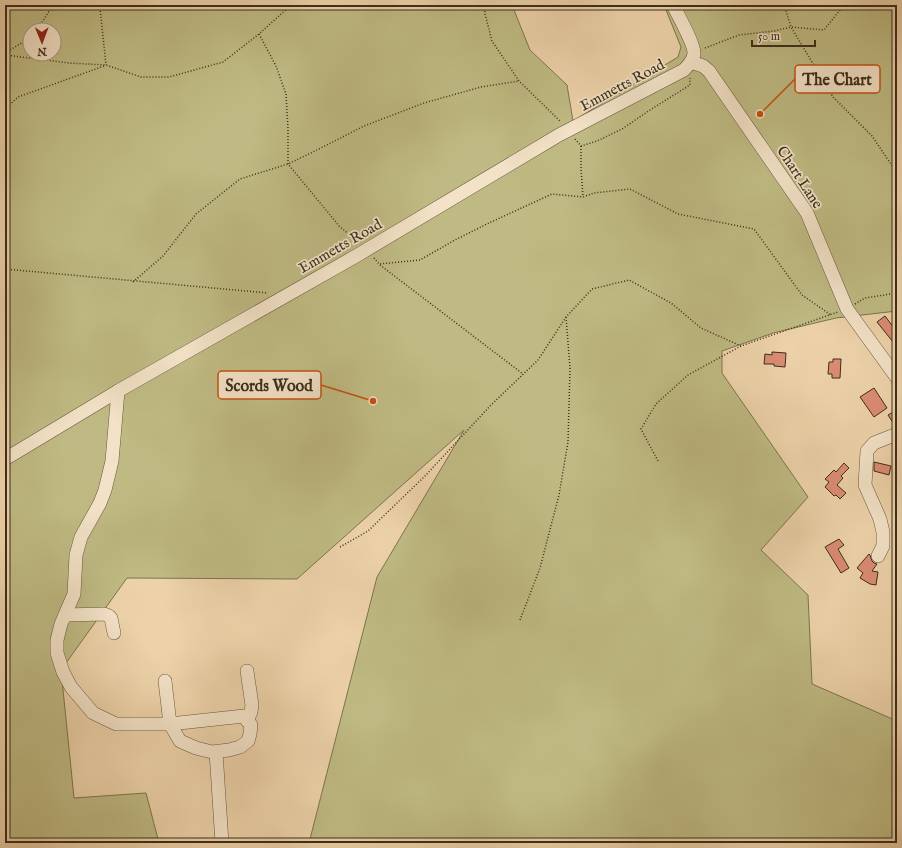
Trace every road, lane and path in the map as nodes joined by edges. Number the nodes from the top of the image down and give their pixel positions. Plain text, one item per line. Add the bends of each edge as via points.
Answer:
1 (53, 5) edge
2 (100, 5) edge
3 (291, 5) edge
4 (484, 5) edge
5 (673, 5) edge
6 (784, 5) edge
7 (844, 5) edge
8 (42, 22) edge
9 (791, 27) junction
10 (259, 34) junction
11 (22, 43) edge
12 (705, 48) dead end
13 (5, 54) edge
14 (691, 62) junction
15 (106, 65) junction
16 (520, 81) junction
17 (5, 109) edge
18 (569, 130) junction
19 (581, 146) junction
20 (288, 164) junction
21 (897, 173) edge
22 (583, 197) junction
23 (367, 250) junction
24 (379, 264) junction
25 (5, 270) edge
26 (133, 282) junction
27 (268, 293) dead end
28 (897, 293) edge
29 (848, 309) junction
30 (566, 317) junction
31 (741, 346) junction
32 (523, 374) junction
33 (897, 378) edge
34 (118, 391) junction
35 (897, 434) edge
36 (5, 459) edge
37 (658, 461) dead end
38 (340, 547) dead end
39 (878, 556) dead end
40 (65, 615) junction
41 (520, 620) dead end
42 (114, 633) dead end
43 (247, 671) dead end
44 (165, 681) dead end
45 (247, 721) junction
46 (170, 724) junction
47 (216, 752) junction
48 (222, 843) edge

1 - 8 path
2 - 15 path
3 - 10 path
4 - 16 path via 492,41
5 - 14 street via 694,50
6 - 9 path
7 - 9 path via 824,30
9 - 12 path via 739,34
9 - 21 path via 833,96 872,136
10 - 15 path via 222,62 169,77 141,77
10 - 20 path via 276,66 286,94
11 - 13 path
13 - 15 path via 69,63
14 - 18 street, Emmetts Road via 684,70
14 - 19 path via 690,85 622,130
14 - 29 street, Chart Lane via 709,71 807,213
15 - 17 path via 18,97
16 - 18 path
16 - 20 path via 481,87 424,103 364,126
18 - 19 path
18 - 23 street, Emmetts Road
19 - 22 path
20 - 23 path via 340,227
20 - 26 path via 240,179 196,214 163,256
22 - 24 path via 552,194 491,222 420,260
22 - 31 path via 594,193 630,189 678,214 754,229 802,295 831,315
23 - 24 path
23 - 34 street, Emmetts Road
24 - 32 path
25 - 26 path
26 - 27 path
28 - 29 path via 865,298
29 - 33 street, Chart Lane
30 - 31 path via 592,289 629,280 671,302 701,328
30 - 32 path via 538,360
30 - 41 path via 570,368 568,442 559,495 542,561
31 - 37 path via 688,375 656,404 641,429
32 - 38 path via 368,531
34 - 36 street, Emmetts Road
34 - 40 street via 112,461 100,503 81,537 76,555 74,594
35 - 39 street via 874,443 867,451 865,485 883,532 883,546
40 - 42 street via 106,615 111,618
40 - 46 street via 57,640 57,653 71,687 93,713 116,724
43 - 45 street via 252,705
44 - 46 street
45 - 46 street via 244,716
45 - 47 street via 251,726 248,741 240,747
46 - 47 street via 180,740 196,748
47 - 48 street

